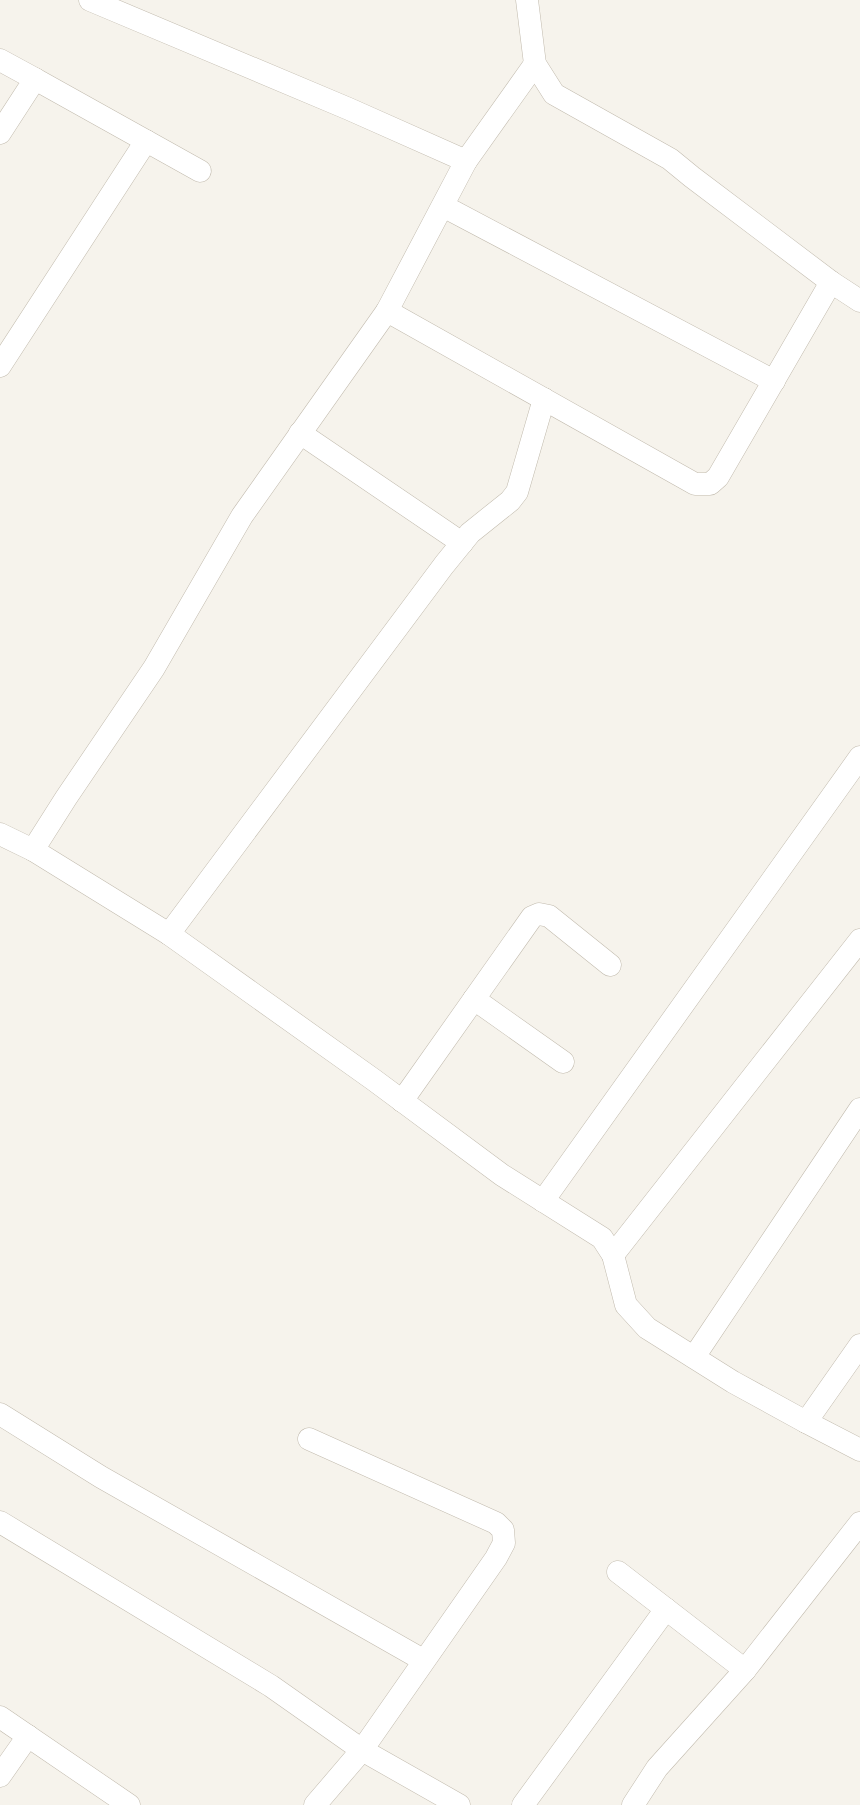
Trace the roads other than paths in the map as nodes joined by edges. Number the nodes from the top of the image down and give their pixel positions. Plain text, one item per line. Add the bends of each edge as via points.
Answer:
1 (90, 0) edge
2 (527, 0) edge
3 (0, 60) edge
4 (535, 64) junction
5 (35, 79) junction
6 (0, 134) edge
7 (146, 141) junction
8 (466, 161) junction
9 (200, 171) dead end
10 (443, 206) junction
11 (831, 282) junction
12 (860, 301) edge
13 (387, 311) junction
14 (0, 366) edge
15 (774, 381) junction
16 (544, 400) junction
17 (300, 434) junction
18 (462, 543) junction
19 (860, 757) edge
20 (0, 834) edge
21 (33, 850) junction
22 (169, 934) junction
23 (860, 940) edge
24 (610, 965) dead end
25 (474, 999) junction
26 (564, 1062) dead end
27 (402, 1101) junction
28 (860, 1109) edge
29 (543, 1201) junction
30 (613, 1255) junction
31 (860, 1345) edge
32 (694, 1357) junction
33 (0, 1414) edge
34 (806, 1422) junction
35 (309, 1439) dead end
36 (860, 1450) edge
37 (0, 1522) edge
38 (860, 1523) edge
39 (618, 1572) dead end
40 (666, 1609) junction
41 (423, 1660) junction
42 (745, 1670) junction
43 (0, 1717) edge
44 (28, 1736) junction
45 (362, 1750) junction
46 (0, 1776) edge
47 (129, 1805) edge
48 (315, 1805) edge
49 (459, 1805) edge
50 (523, 1805) edge
51 (632, 1805) edge

1 - 8 street
2 - 4 street
3 - 5 street
4 - 8 street
4 - 11 street via 554,94 670,159
5 - 6 street
5 - 7 street
7 - 9 street
7 - 14 street
8 - 10 street
10 - 13 street
10 - 15 street
11 - 12 street
11 - 15 street
13 - 16 street
13 - 17 street
15 - 16 street via 718,477 710,484 695,484
16 - 18 street via 517,492
17 - 18 street
17 - 21 street via 242,516 154,668
18 - 22 street
19 - 29 street
20 - 21 street
21 - 22 street
22 - 27 street
23 - 30 street
24 - 25 street via 549,916 539,914 532,917
25 - 26 street
25 - 27 street
27 - 29 street
28 - 32 street
29 - 30 street via 602,1238
30 - 32 street via 626,1306 647,1328
31 - 34 street
32 - 34 street via 733,1382
33 - 41 street via 101,1477
34 - 36 street
35 - 41 street via 496,1523 503,1530 504,1543 496,1558
37 - 45 street via 271,1686
38 - 42 street
39 - 40 street
40 - 42 street
40 - 50 street
41 - 45 street
42 - 51 street via 657,1768
43 - 44 street
44 - 46 street
44 - 47 street
45 - 48 street
45 - 49 street

